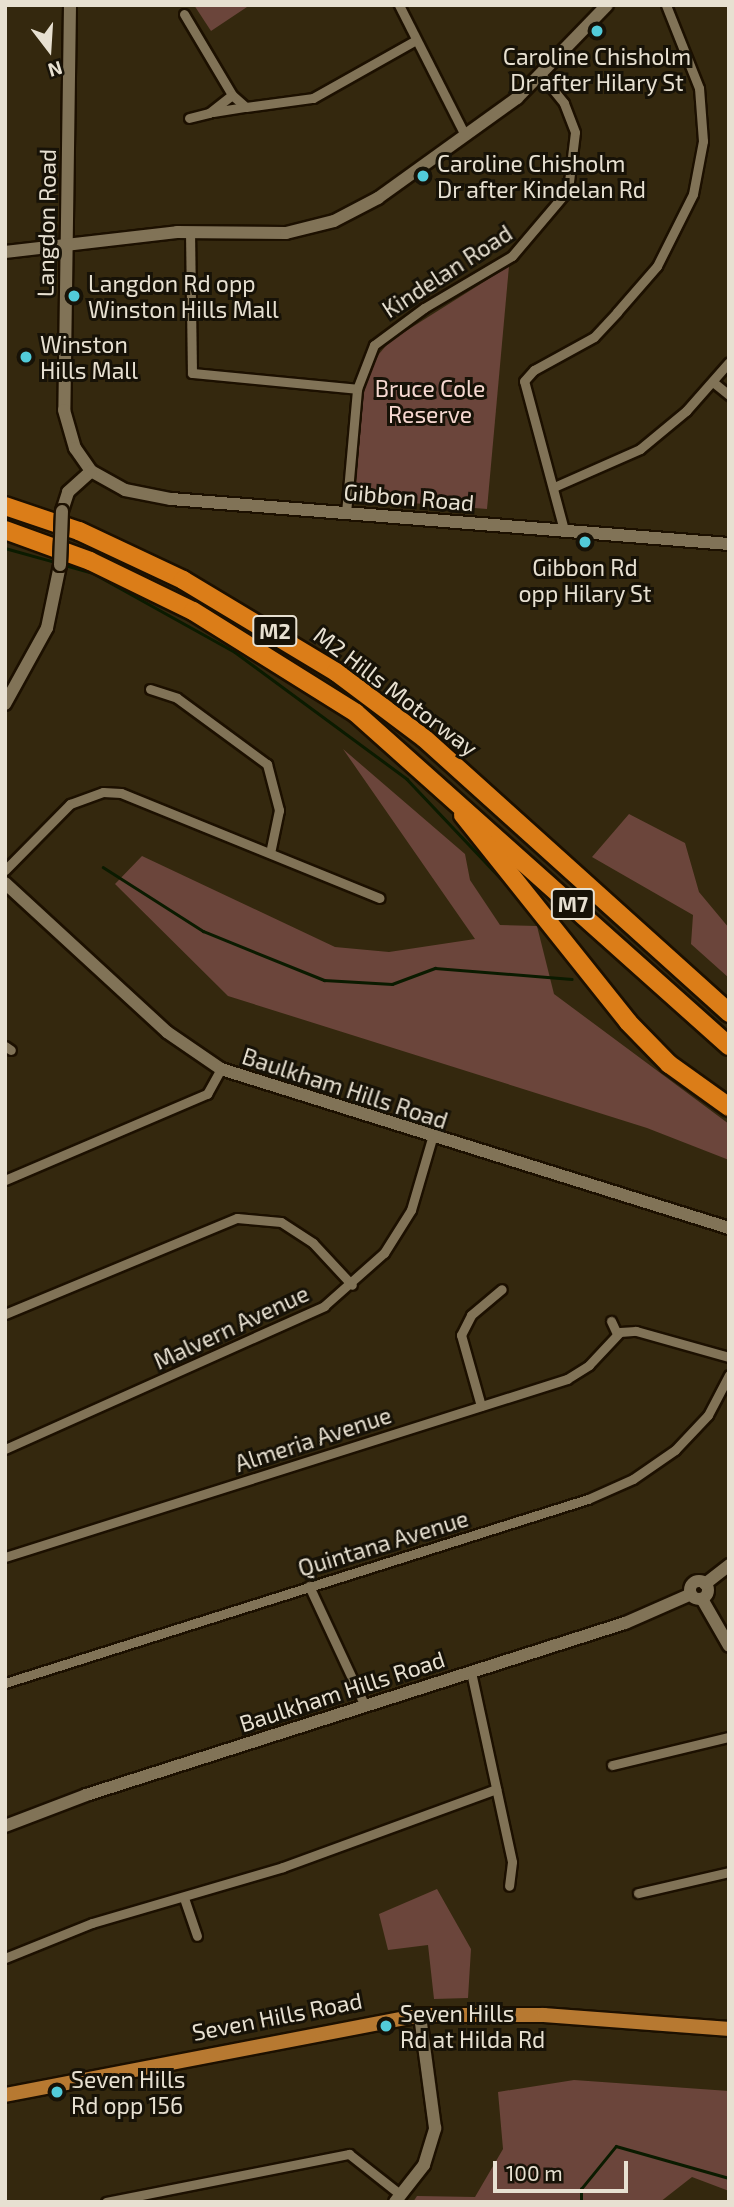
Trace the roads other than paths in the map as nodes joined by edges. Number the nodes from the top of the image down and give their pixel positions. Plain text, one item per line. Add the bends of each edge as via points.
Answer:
1 (70, 5) edge
2 (399, 5) edge
3 (607, 5) edge
4 (666, 5) edge
5 (184, 14) dead end
6 (416, 40) junction
7 (542, 76) junction
8 (232, 95) junction
9 (246, 107) junction
10 (209, 113) junction
11 (190, 118) dead end
12 (465, 135) junction
13 (190, 231) junction
14 (66, 245) junction
15 (5, 252) edge
16 (729, 362) edge
17 (713, 382) junction
18 (356, 389) junction
19 (729, 395) edge
20 (91, 471) junction
21 (554, 487) junction
22 (5, 506) edge
23 (346, 513) junction
24 (5, 530) edge
25 (564, 530) junction
26 (729, 544) edge
27 (150, 689) dead end
28 (5, 704) edge
29 (417, 762) junction
30 (270, 853) junction
31 (5, 870) edge
32 (5, 883) edge
33 (379, 898) dead end
34 (676, 964) junction
35 (729, 999) edge
36 (729, 1013) edge
37 (729, 1046) edge
38 (221, 1069) junction
39 (729, 1107) edge
40 (432, 1138) junction
41 (5, 1180) edge
42 (729, 1228) edge
43 (352, 1285) junction
44 (502, 1289) dead end
45 (5, 1314) edge
46 (611, 1321) dead end
47 (617, 1334) junction
48 (729, 1357) edge
49 (729, 1375) edge
50 (481, 1406) junction
51 (5, 1448) edge
52 (5, 1557) edge
53 (729, 1565) edge
54 (309, 1586) junction
55 (697, 1596) junction
56 (729, 1646) edge
57 (471, 1672) junction
58 (5, 1683) edge
59 (365, 1706) junction
60 (729, 1737) edge
61 (612, 1765) dead end
62 (496, 1789) junction
63 (5, 1826) edge
64 (729, 1872) edge
65 (509, 1886) dead end
66 (638, 1893) dead end
67 (184, 1898) junction
68 (197, 1936) dead end
69 (5, 1958) edge
70 (420, 2015) junction
71 (729, 2029) edge
72 (5, 2095) edge
73 (398, 2199) edge
74 (106, 2202) edge

1 - 14 street, Langdon Road
2 - 6 street
3 - 7 street
4 - 21 street via 699,88 703,141 693,194 657,266 601,329 524,381
5 - 8 street
6 - 9 street via 313,98
6 - 12 street
7 - 12 street
7 - 18 street, Kindelan Road via 564,103 575,132 568,190 512,257 388,331 368,357
8 - 9 street
8 - 10 street
9 - 10 street
10 - 11 street
12 - 13 street via 378,198 334,221 271,234
13 - 14 street
13 - 18 street via 192,373
14 - 15 street
14 - 20 street, Langdon Road via 64,410 75,448
16 - 17 street
17 - 19 street
17 - 21 street via 640,449
18 - 23 street, Kindelan Road
20 - 23 street, Gibbon Road via 113,486 153,496
20 - 28 street, bridge via 68,492 47,628
21 - 25 street
22 - 34 highway, M2 Hills Motorway / M2 via 79,531 183,580 337,672 424,738
23 - 25 street, Gibbon Road
24 - 29 highway, M2 Hills Motorway / M2 via 90,561 213,622 329,693
25 - 26 street, Gibbon Road
27 - 30 street via 177,698 267,764 279,810
29 - 37 highway, M7
29 - 39 highway, M2 via 533,898 628,1022 669,1064
30 - 31 street via 136,797 103,792 70,804
30 - 33 street
32 - 38 street, Baulkham Hills Road via 167,1032
34 - 35 highway, M2
34 - 36 highway
38 - 40 street, Baulkham Hills Road
38 - 41 street via 207,1094
40 - 42 street, Baulkham Hills Road
40 - 43 street, Malvern Avenue via 411,1210 384,1253
43 - 45 street via 313,1243 281,1222 237,1218
43 - 51 street, Malvern Avenue via 297,1321
44 - 50 street via 471,1315 461,1335
46 - 47 street
47 - 48 street via 636,1331
47 - 50 street, Almeria Avenue via 578,1373
49 - 54 street, Quintana Avenue via 694,1432 633,1479 588,1499
50 - 52 street, Almeria Avenue
53 - 55 street, Baulkham Hills Road via 705,1584 693,1584
54 - 58 street, Quintana Avenue
54 - 59 street
55 - 56 street
55 - 57 street, Baulkham Hills Road
57 - 59 street, Baulkham Hills Road
57 - 62 street
59 - 63 street, Baulkham Hills Road
60 - 61 street
62 - 65 street via 512,1863
62 - 67 street
64 - 66 street
67 - 68 street
67 - 69 street via 92,1923
70 - 71 main road, Seven Hills Road via 533,2014
70 - 72 main road, Seven Hills Road
70 - 73 street via 435,2128 424,2165
73 - 74 street via 349,2154

